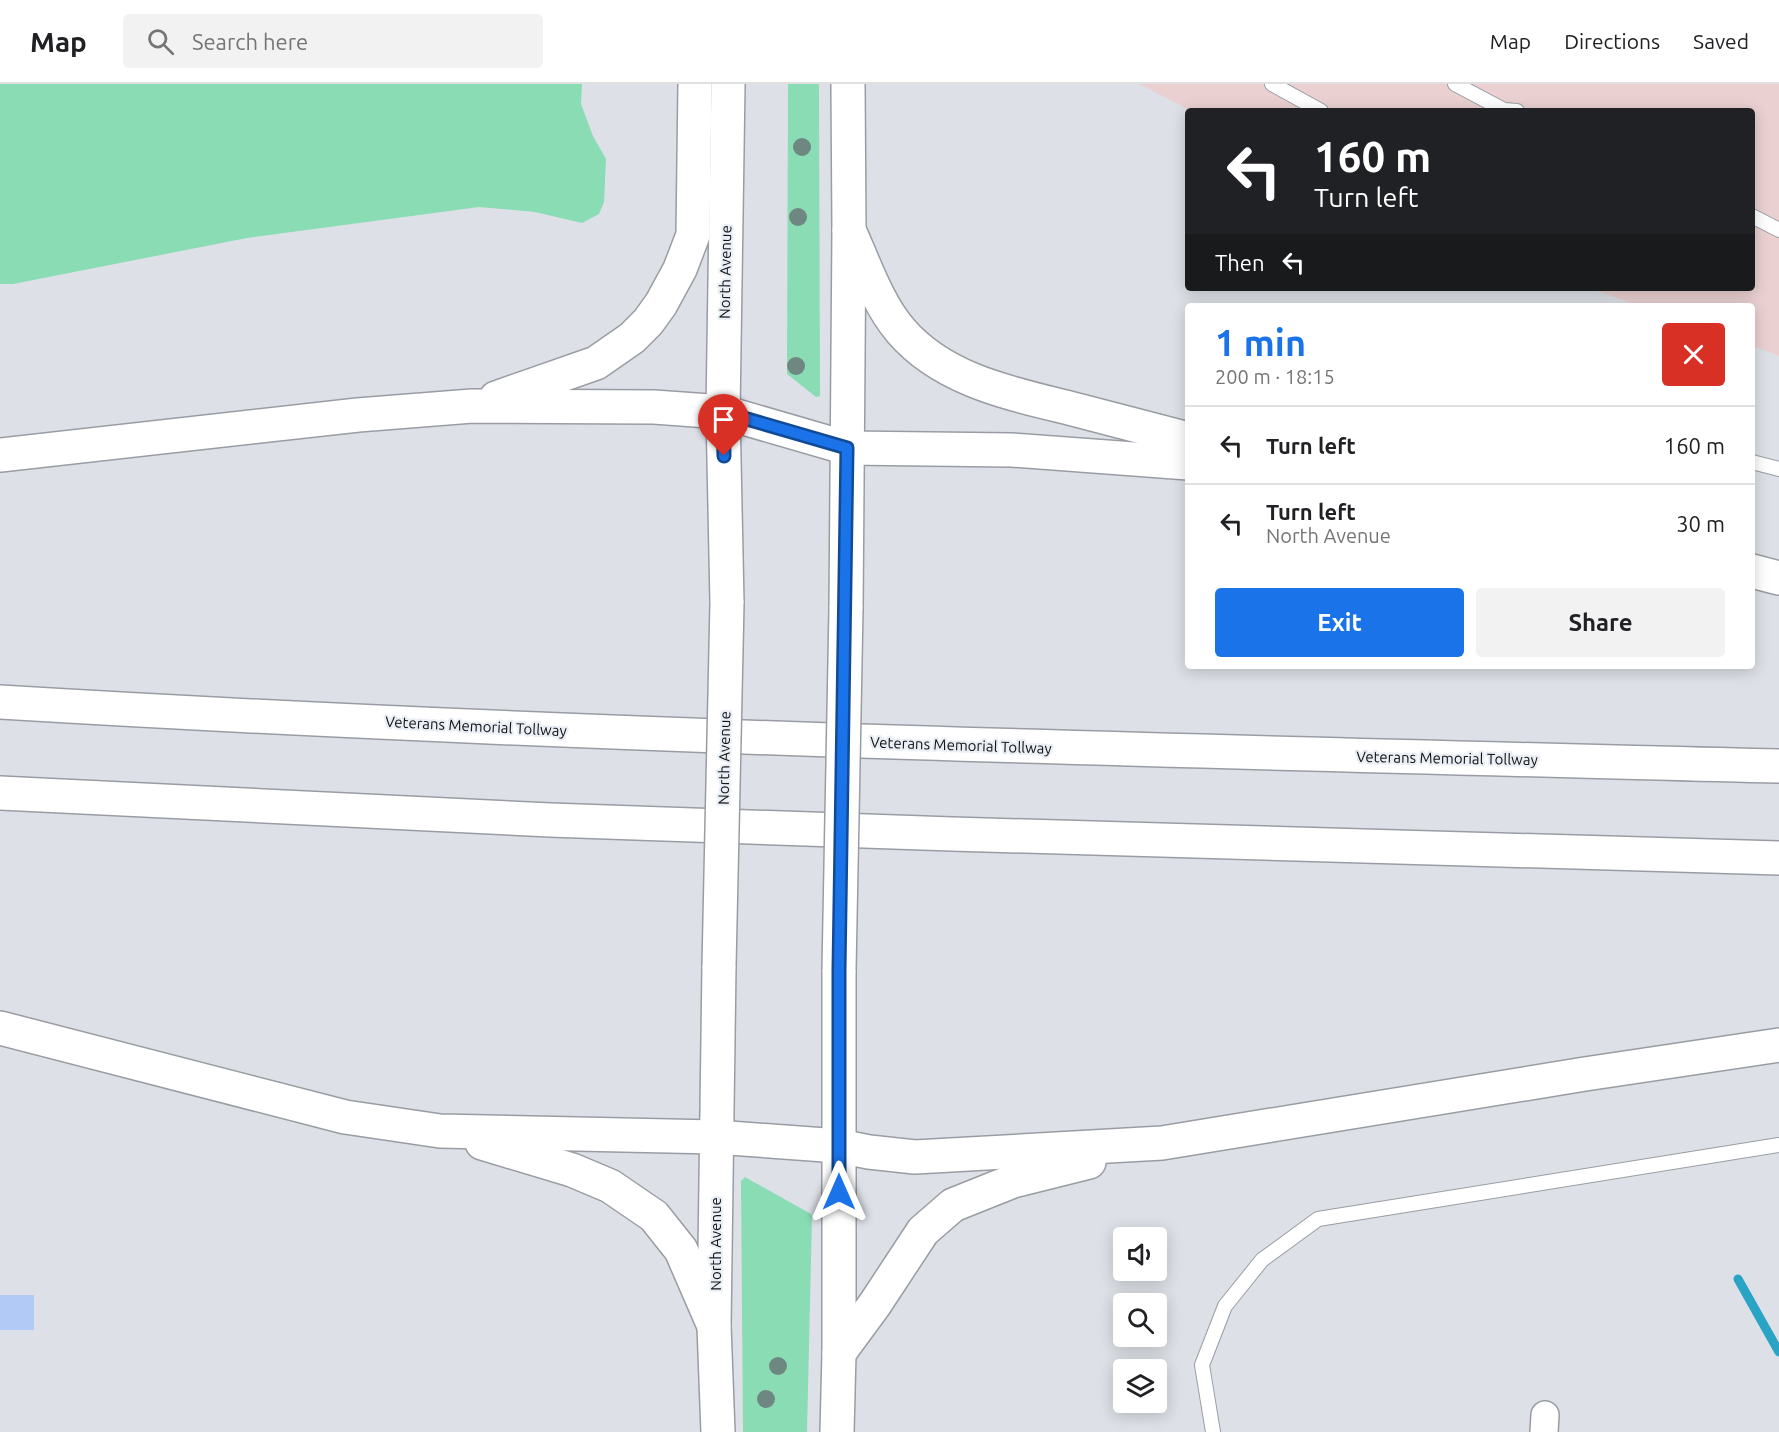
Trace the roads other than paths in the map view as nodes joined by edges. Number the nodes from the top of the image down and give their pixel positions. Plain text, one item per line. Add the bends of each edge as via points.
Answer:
1 (694, 84) edge
2 (728, 84) edge
3 (848, 84) edge
4 (1272, 84) edge
5 (1455, 84) edge
6 (1316, 108) edge
7 (1502, 108) edge
8 (1755, 218) edge
9 (849, 230) junction
10 (1779, 230) edge
11 (472, 406) junction
12 (723, 412) junction
13 (1185, 438) edge
14 (847, 448) junction
15 (0, 455) edge
16 (1185, 463) edge
17 (1755, 463) edge
18 (1779, 469) edge
19 (1755, 573) edge
20 (1779, 578) edge
21 (0, 702) edge
22 (1779, 766) edge
23 (0, 793) edge
24 (1779, 858) edge
25 (0, 1028) edge
26 (1779, 1045) edge
27 (440, 1131) junction
28 (715, 1137) junction
29 (1162, 1143) junction
30 (1779, 1145) edge
31 (839, 1146) junction
32 (714, 1326) junction
33 (839, 1353) junction
34 (718, 1432) edge
35 (837, 1432) edge
36 (1213, 1432) edge

1 - 11 main road via 693,235 661,304 632,338 596,363
2 - 12 main road, North Avenue
3 - 9 main road
4 - 6 lane
5 - 7 lane
8 - 10 lane
9 - 13 main road via 882,302 902,331 934,360 972,381 1013,394
9 - 14 main road
11 - 12 main road via 654,407
11 - 15 main road
12 - 14 main road
12 - 28 main road, North Avenue, bridge via 727,603
14 - 16 main road via 1012,450
14 - 31 main road, bridge
17 - 18 lane
19 - 20 main road
21 - 22 main road, Veterans Memorial Tollway via 946,745
23 - 24 main road via 550,820
25 - 27 main road via 345,1117
26 - 29 main road
27 - 28 main road
27 - 32 main road via 572,1170 610,1186 654,1216 681,1250
28 - 31 main road
28 - 32 main road, North Avenue
29 - 31 main road via 915,1157
29 - 33 main road via 1013,1181 953,1205 923,1231
30 - 36 lane via 1317,1219 1262,1260 1225,1306 1202,1365
31 - 33 main road
32 - 34 main road, North Avenue
33 - 35 main road

